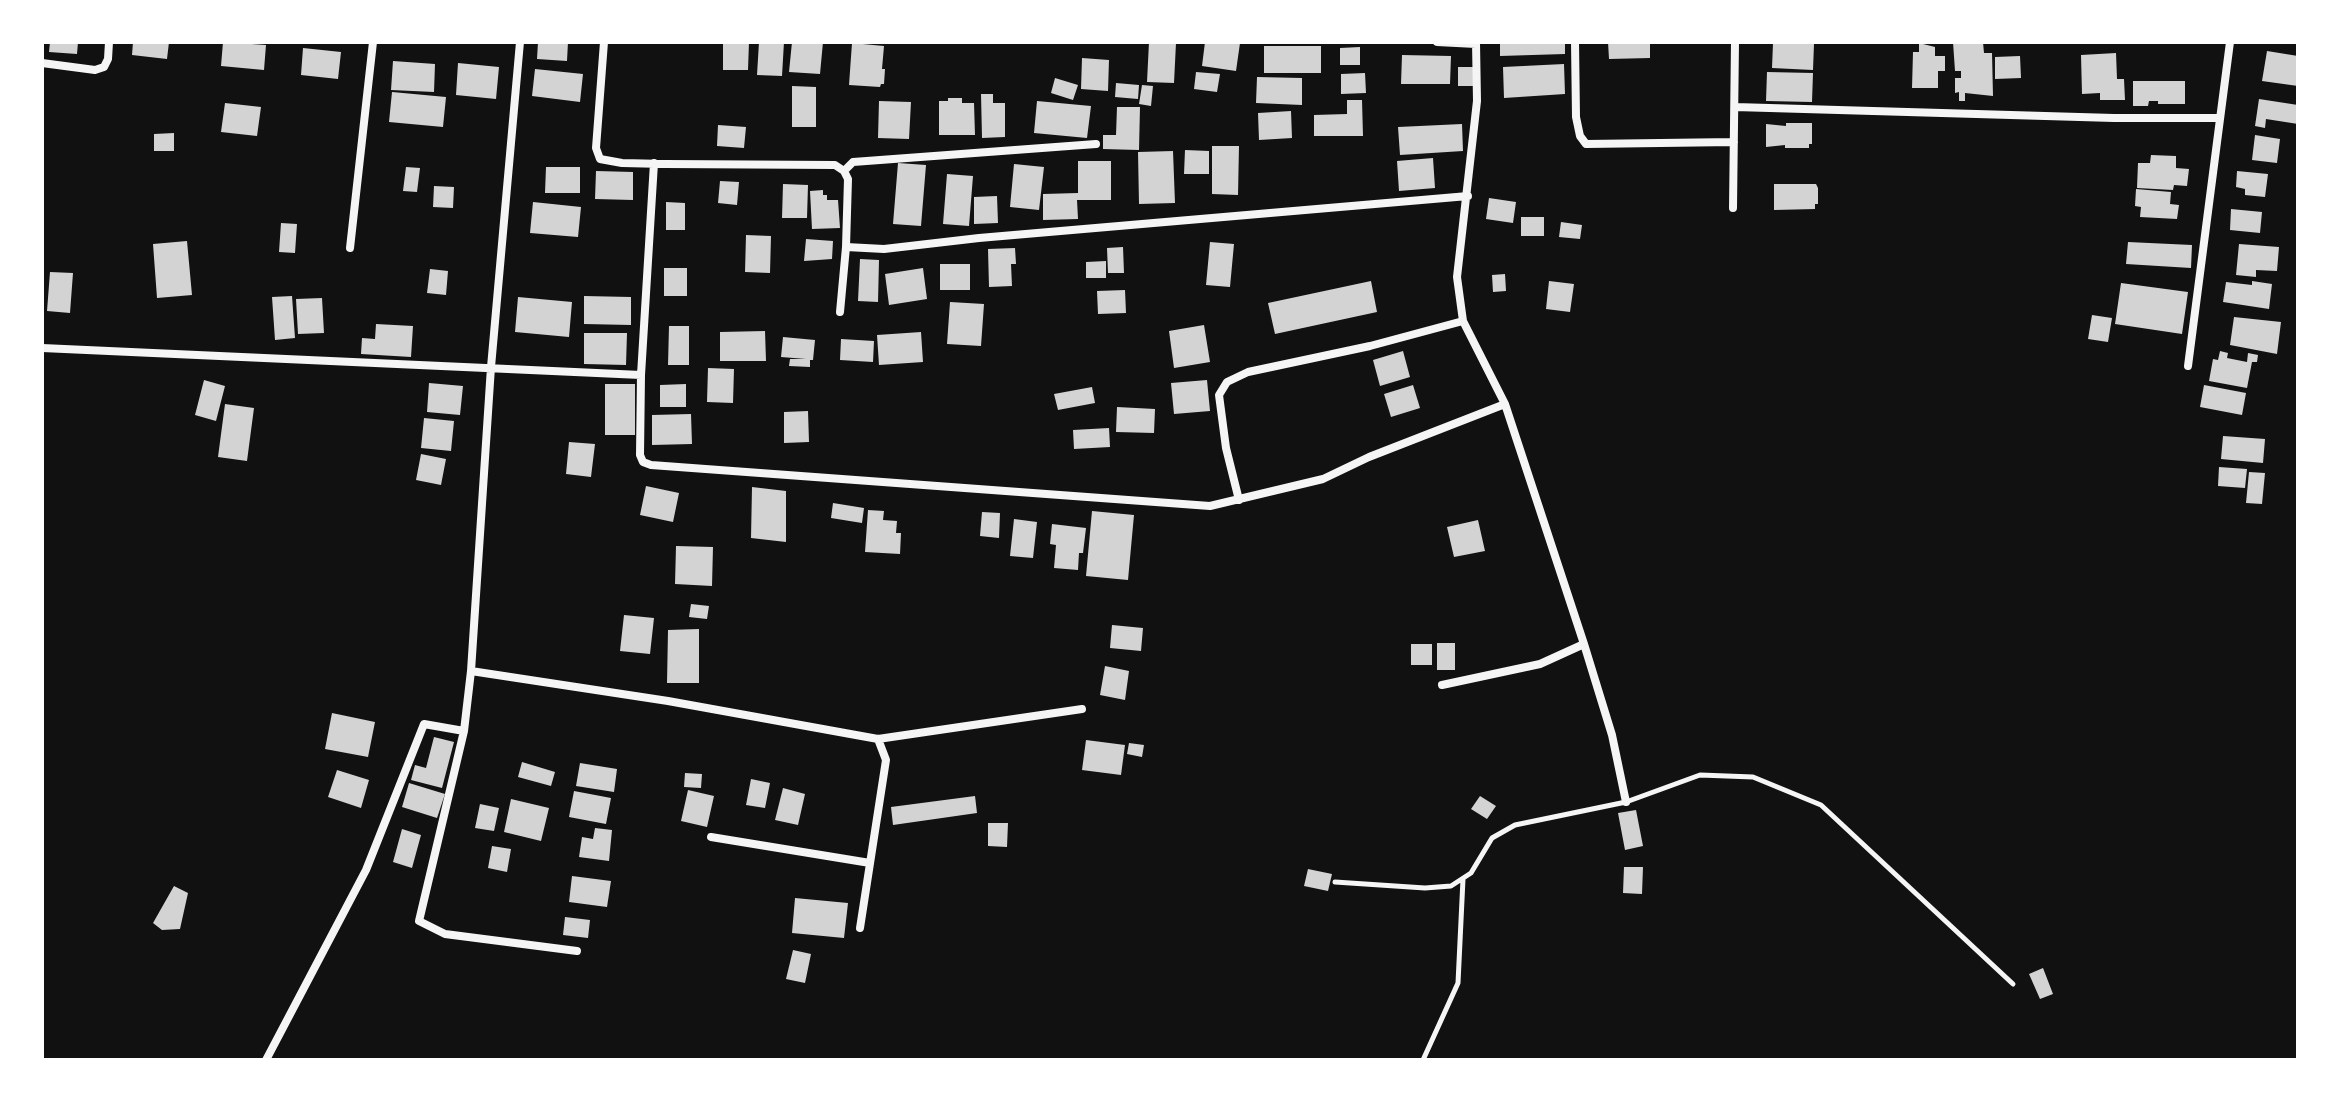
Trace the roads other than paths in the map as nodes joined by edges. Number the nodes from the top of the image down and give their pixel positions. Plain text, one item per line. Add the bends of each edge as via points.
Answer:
1 (109, 42) edge
2 (373, 42) edge
3 (520, 42) edge
4 (604, 42) edge
5 (1437, 42) edge
6 (1575, 42) edge
7 (1735, 42) edge
8 (2230, 42) edge
9 (1476, 43) edge
10 (42, 63) edge
11 (1735, 107) junction
12 (2220, 118) junction
13 (1734, 142) junction
14 (1096, 144) dead end
15 (654, 163) junction
16 (844, 171) junction
17 (1468, 196) junction
18 (1733, 208) dead end
19 (846, 247) junction
20 (350, 248) dead end
21 (840, 312) dead end
22 (1463, 321) junction
23 (42, 348) edge
24 (2188, 366) dead end
25 (491, 367) junction
26 (641, 375) junction
27 (1505, 404) junction
28 (1239, 500) junction
29 (1584, 644) junction
30 (471, 671) junction
31 (1442, 685) dead end
32 (1082, 709) dead end
33 (464, 731) junction
34 (878, 739) junction
35 (1626, 802) junction
36 (711, 837) dead end
37 (870, 863) junction
38 (1463, 878) junction
39 (1335, 882) dead end
40 (860, 928) dead end
41 (577, 951) dead end
42 (2013, 984) dead end
43 (266, 1060) edge
44 (1423, 1060) edge

1 - 10 street via 104,67 95,70
2 - 20 street
3 - 25 street
4 - 15 street via 596,148 600,159
5 - 9 street
6 - 13 street via 1576,117 1586,144
7 - 11 street
8 - 12 street
9 - 17 street via 1477,101
11 - 12 street
11 - 13 street
12 - 24 street
13 - 18 street
14 - 16 street via 853,162
15 - 16 street via 835,165
15 - 26 street
16 - 19 street
17 - 19 street via 884,249
17 - 22 street via 1457,277
19 - 21 street
22 - 27 street
22 - 28 street via 1248,372 1227,382 1219,395
23 - 25 street
25 - 26 street
25 - 30 street
26 - 28 street via 640,455 651,465 1210,506
27 - 28 street via 1323,479
27 - 29 street
29 - 31 street via 1540,664
29 - 35 street
30 - 33 street
30 - 34 street
32 - 34 street
33 - 41 street via 419,921 445,934
33 - 43 street via 424,724 366,870
34 - 37 street via 886,760
35 - 38 lane via 1515,825 1492,838
35 - 42 lane via 1700,775 1753,777 1821,805
36 - 37 street
37 - 40 street
38 - 39 lane via 1451,886 1425,888
38 - 44 lane via 1458,983

